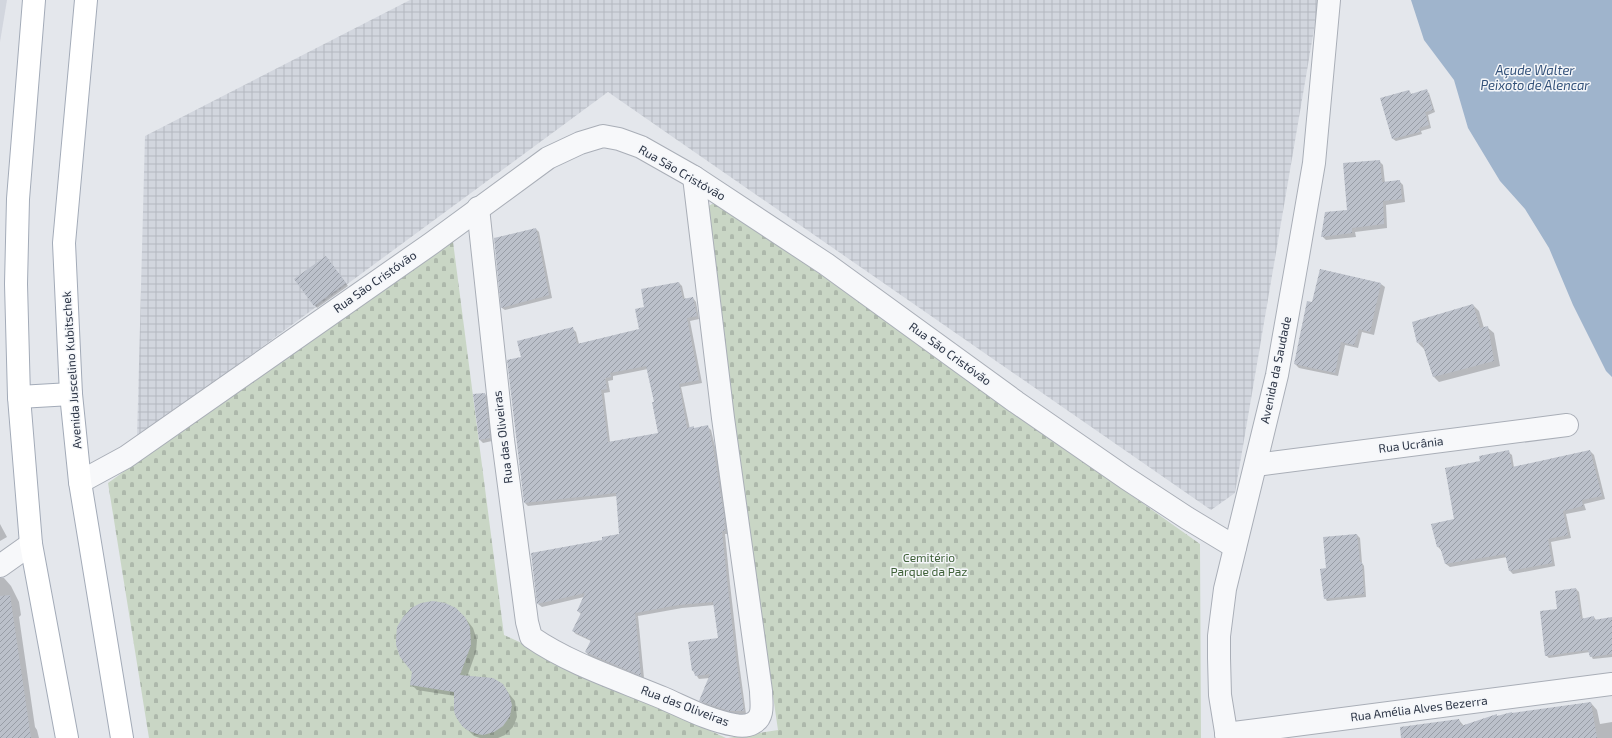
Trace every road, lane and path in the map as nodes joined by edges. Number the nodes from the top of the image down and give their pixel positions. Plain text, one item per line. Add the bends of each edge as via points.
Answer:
1 (34, 0) edge
2 (86, 0) edge
3 (1329, 0) edge
4 (694, 178) junction
5 (478, 208) junction
6 (71, 394) junction
7 (19, 397) junction
8 (1567, 425) dead end
9 (1256, 465) junction
10 (80, 482) junction
11 (31, 544) junction
12 (1235, 547) junction
13 (0, 566) edge
14 (1612, 684) edge
15 (1226, 736) edge
16 (67, 738) edge
17 (122, 738) edge

1 - 7 main road via 18,199 16,284
2 - 6 main road, Avenida Juscelino Kubitschek via 64,243
3 - 9 street, Avenida da Saudade via 1314,162 1276,375
4 - 5 street, Rua São Cristóvão via 641,147 603,136 580,143 548,158
4 - 5 street, Rua das Oliveiras via 760,690 762,712 758,719 746,725 727,723 697,713 564,656 531,637 510,492
4 - 12 street, Rua São Cristóvão via 826,264 1120,474
5 - 10 street, Rua São Cristóvão via 432,243 126,457
6 - 7 main road
6 - 10 main road, Avenida Juscelino Kubitschek
7 - 11 main road
8 - 9 street, Rua Ucrânia
9 - 12 street, Avenida da Saudade
10 - 17 main road, Avenida Juscelino Kubitschek
11 - 13 street
11 - 16 main road
12 - 15 street, Avenida da Saudade via 1225,589 1219,636 1220,695
14 - 15 street, Rua Amélia Alves Bezerra

